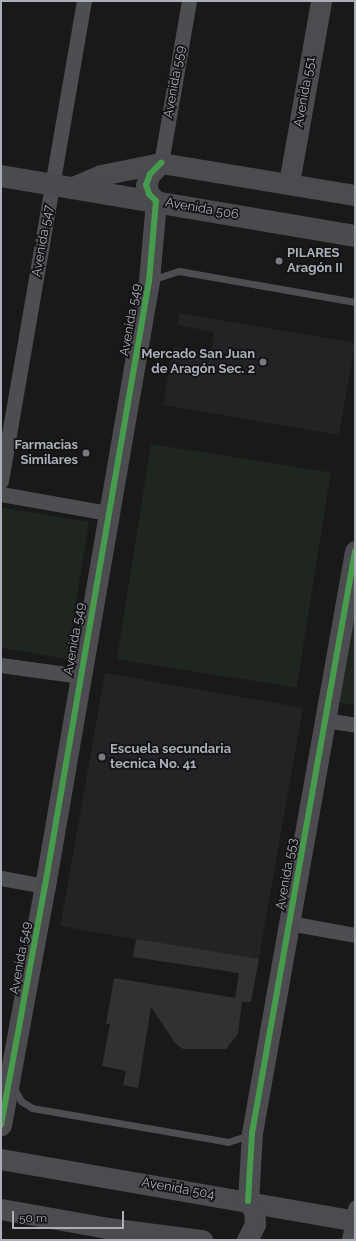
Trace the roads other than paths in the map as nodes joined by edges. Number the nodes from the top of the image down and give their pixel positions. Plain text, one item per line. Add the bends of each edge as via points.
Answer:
1 (84, 1) edge
2 (189, 1) edge
3 (321, 1) edge
4 (161, 163) junction
5 (1, 176) edge
6 (289, 183) junction
7 (62, 186) junction
8 (355, 195) edge
9 (156, 201) junction
10 (355, 236) edge
11 (149, 281) junction
12 (355, 302) edge
13 (1, 481) edge
14 (1, 494) edge
15 (108, 513) junction
16 (355, 555) edge
17 (1, 665) edge
18 (80, 676) junction
19 (325, 720) junction
20 (355, 725) edge
21 (1, 878) edge
22 (45, 886) junction
23 (289, 923) junction
24 (355, 935) edge
25 (10, 1082) junction
26 (1, 1125) edge
27 (252, 1133) junction
28 (1, 1159) edge
29 (248, 1201) junction
30 (1, 1209) edge
31 (353, 1223) edge
32 (107, 1234) edge
33 (202, 1240) edge
34 (247, 1240) edge

1 - 7 street, Avenida 547
2 - 4 street, Avenida 559
3 - 6 street, Avenida 551
4 - 6 street
4 - 7 street
4 - 9 street via 150,174 146,185 149,194
5 - 7 main road, Avenida 506
6 - 8 street
7 - 9 main road, Avenida 506
7 - 13 street, Avenida 547
9 - 10 main road, Avenida 506
9 - 11 street, Avenida 549
11 - 12 lane via 179,271
11 - 15 street, Avenida 549
14 - 15 street
15 - 18 street, Avenida 549
16 - 19 street, Avenida 553
17 - 18 street
18 - 22 street, Avenida 549
19 - 20 street
19 - 23 street, Avenida 553
21 - 22 street
22 - 25 street, Avenida 549
23 - 24 street
23 - 27 street, Avenida 553
25 - 26 street, Avenida 549
25 - 27 lane via 21,1101 32,1108 228,1142
27 - 29 street, Avenida 553
28 - 29 street, Avenida 504
29 - 31 street, Avenida 504
29 - 34 street via 254,1211 255,1224
30 - 32 street
32 - 33 street

